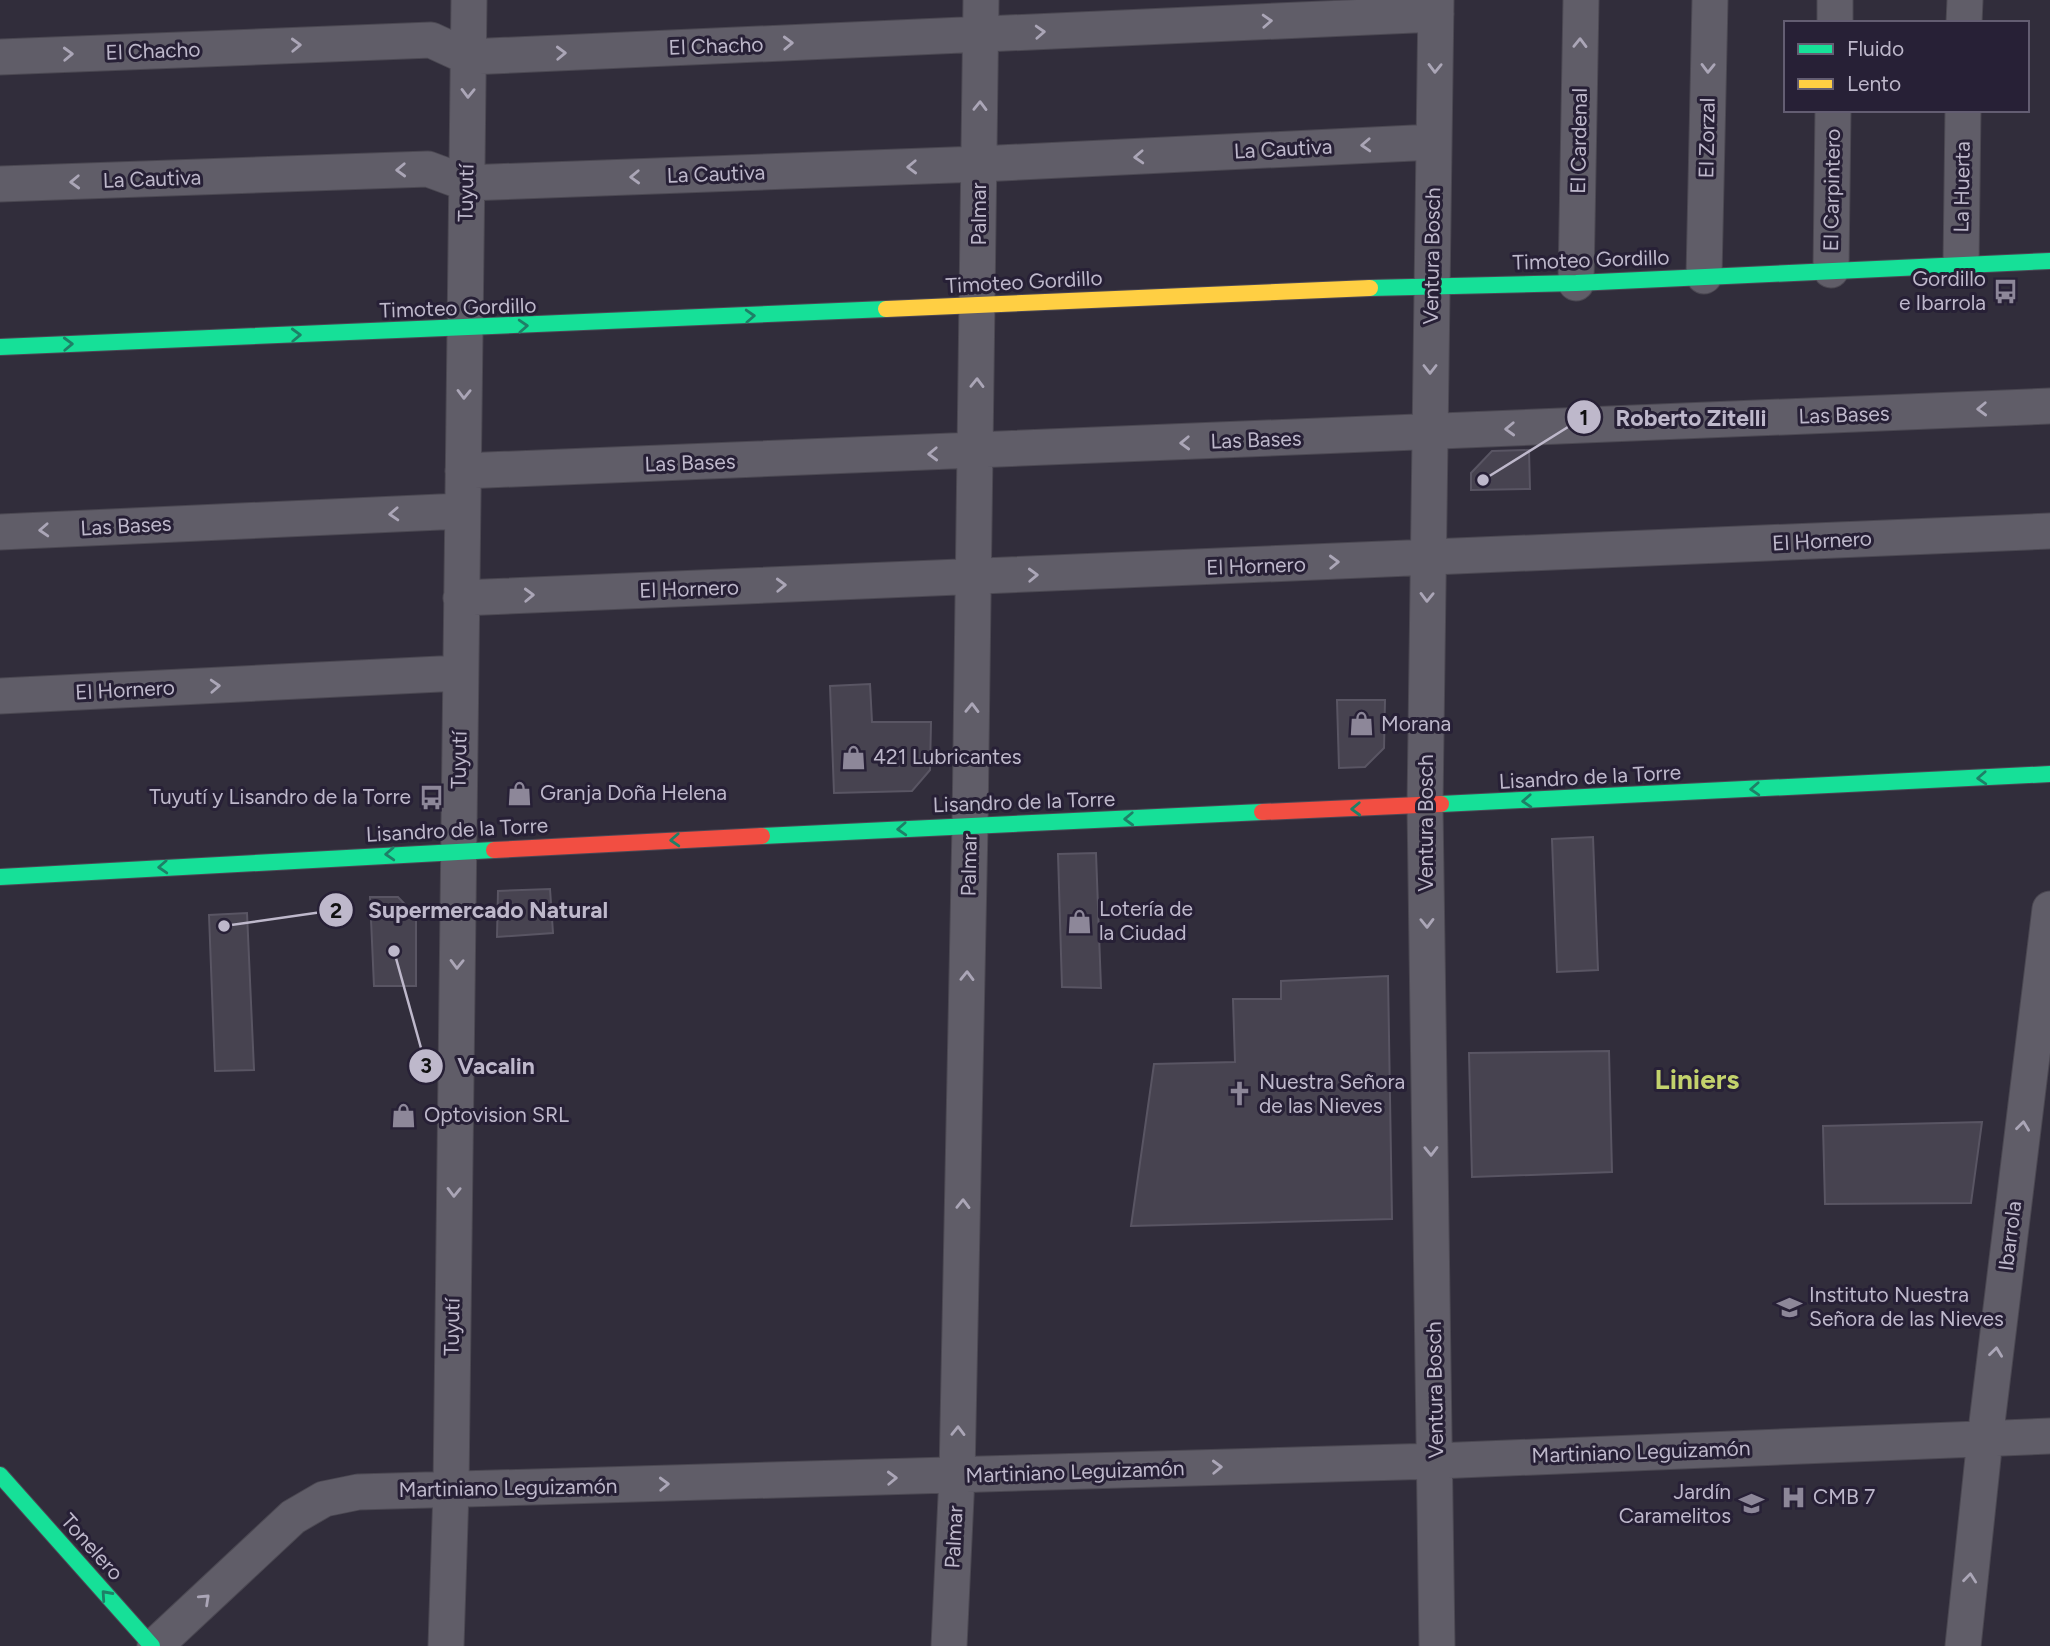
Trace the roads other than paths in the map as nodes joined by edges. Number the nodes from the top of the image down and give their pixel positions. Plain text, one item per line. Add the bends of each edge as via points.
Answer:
1 (468, 0) edge
2 (981, 0) edge
3 (1581, 0) edge
4 (1710, 0) edge
5 (1835, 0) edge
6 (1965, 0) edge
7 (1436, 7) edge
8 (1835, 21) edge
9 (1964, 21) edge
10 (981, 34) junction
11 (0, 57) edge
12 (468, 57) junction
13 (1833, 112) edge
14 (1963, 112) edge
15 (1434, 142) junction
16 (979, 164) junction
17 (466, 183) junction
18 (0, 184) edge
19 (2050, 261) edge
20 (1961, 265) junction
21 (1831, 270) junction
22 (1704, 276) junction
23 (1576, 283) junction
24 (1431, 287) junction
25 (978, 305) junction
26 (465, 329) junction
27 (0, 347) edge
28 (2050, 406) edge
29 (1430, 432) junction
30 (975, 452) junction
31 (463, 471) junction
32 (462, 511) junction
33 (2050, 531) edge
34 (0, 532) edge
35 (1427, 558) junction
36 (974, 578) junction
37 (461, 598) junction
38 (460, 673) junction
39 (0, 696) edge
40 (2050, 774) edge
41 (1425, 806) junction
42 (970, 825) junction
43 (458, 850) junction
44 (0, 877) edge
45 (2050, 909) edge
46 (2050, 1436) edge
47 (1985, 1439) junction
48 (1436, 1461) junction
49 (0, 1475) edge
50 (957, 1476) junction
51 (451, 1490) junction
52 (154, 1646) edge
53 (446, 1646) edge
54 (949, 1646) edge
55 (1437, 1646) edge
56 (1963, 1646) edge

1 - 12 street, Tuyutí
2 - 10 street, Palmar
23 -> 3 street, El Cardenal
4 -> 22 street, El Zorzal
5 - 8 street
6 - 9 street
10 -> 7 street, El Chacho
7 -> 15 street, Ventura Bosch
12 -> 10 street, El Chacho
16 -> 10 street, Palmar
11 -> 12 street, El Chacho via 431,40
12 -> 17 street, Tuyutí
13 - 21 street, El Carpintero
14 - 20 street, La Huerta
15 -> 16 street, La Cautiva
15 - 24 street, Ventura Bosch
16 -> 17 street, La Cautiva
16 - 25 street, Palmar
17 -> 18 street, La Cautiva via 428,169
17 - 26 street, Tuyutí
19 - 20 street, Timoteo Gordillo
20 - 21 street, Timoteo Gordillo
21 - 22 street, Timoteo Gordillo
22 - 23 street, Timoteo Gordillo
23 - 24 street, Timoteo Gordillo
24 - 25 street, Timoteo Gordillo
24 -> 29 street, Ventura Bosch
26 -> 25 street, Timoteo Gordillo
30 -> 25 street, Palmar
27 -> 26 street, Timoteo Gordillo
26 -> 31 street, Tuyutí
28 -> 29 street, Las Bases
29 -> 30 street, Las Bases
29 - 35 street, Ventura Bosch
30 -> 31 street, Las Bases
30 - 36 street, Palmar
31 - 32 street, Tuyutí
32 -> 34 street, Las Bases
32 - 37 street, Tuyutí
33 - 35 street, El Hornero
36 -> 35 street, El Hornero
35 -> 41 street, Ventura Bosch
37 -> 36 street, El Hornero
42 -> 36 street, Palmar
37 - 38 street, Tuyutí
39 -> 38 street, El Hornero
38 - 43 street, Tuyutí
40 -> 41 street, Lisandro de la Torre
41 -> 42 street, Lisandro de la Torre
41 -> 48 street, Ventura Bosch
42 -> 43 street, Lisandro de la Torre
50 -> 42 street, Palmar
43 -> 44 street, Lisandro de la Torre
43 -> 51 street, Tuyutí
47 -> 45 street, Ibarrola
46 - 47 street, Martiniano Leguizamón
47 - 48 street, Martiniano Leguizamón
56 -> 47 street, Ibarrola
50 -> 48 street, Martiniano Leguizamón
48 - 55 street, Ventura Bosch
52 -> 49 street, Tonelero
51 -> 50 street, Martiniano Leguizamón
50 - 54 street, Palmar
52 -> 51 street, Martiniano Leguizamón via 293,1517 324,1499 358,1492
51 - 53 street, Tuyutí

